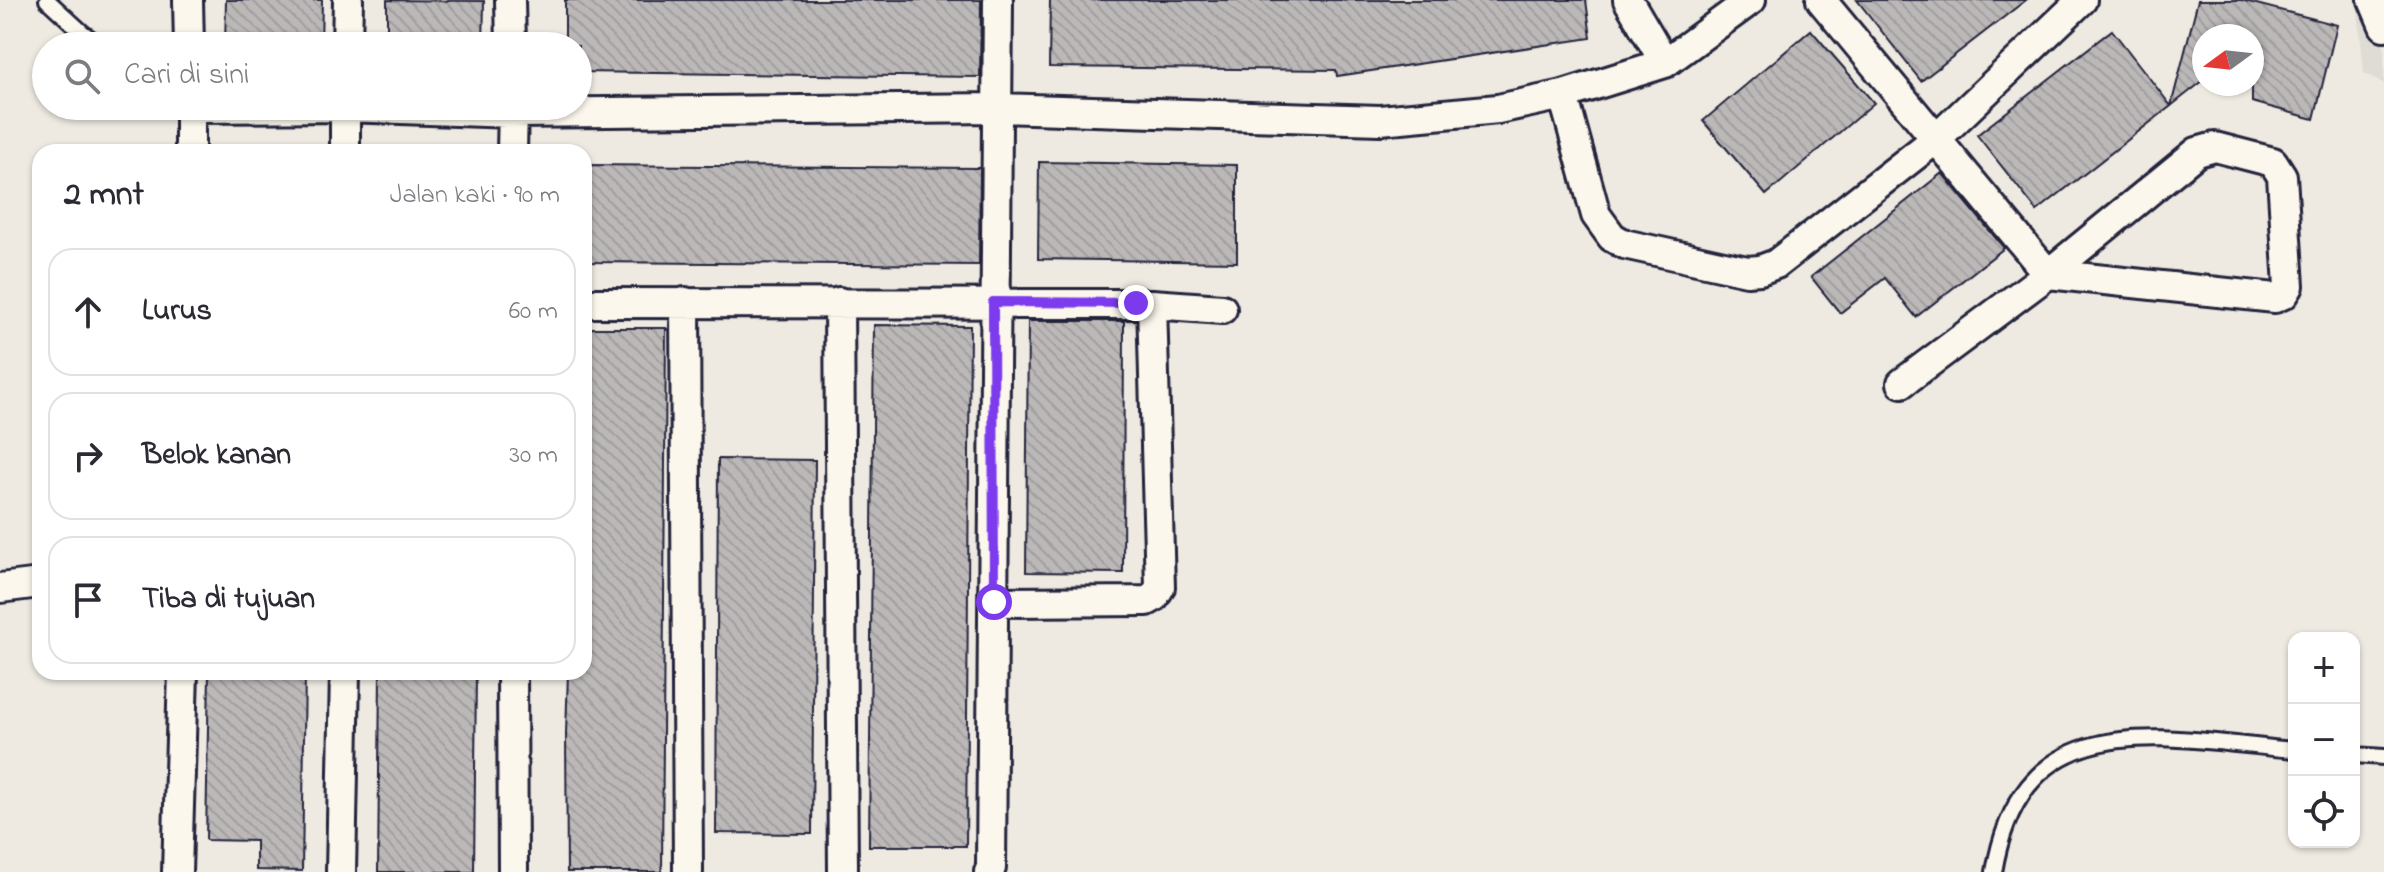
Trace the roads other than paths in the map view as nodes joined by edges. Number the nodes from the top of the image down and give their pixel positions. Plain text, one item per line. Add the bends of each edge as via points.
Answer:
1 (47, 0) edge
2 (188, 0) edge
3 (348, 0) edge
4 (510, 0) edge
5 (998, 0) edge
6 (1628, 0) edge
7 (1751, 0) edge
8 (1821, 0) edge
9 (2082, 0) edge
10 (2373, 0) edge
11 (2384, 26) edge
12 (82, 32) edge
13 (189, 32) edge
14 (347, 32) edge
15 (511, 32) edge
16 (1665, 63) junction
17 (1563, 95) junction
18 (998, 108) junction
19 (592, 110) edge
20 (189, 120) edge
21 (345, 120) edge
22 (513, 120) edge
23 (1936, 139) junction
24 (190, 144) edge
25 (345, 144) edge
26 (512, 144) edge
27 (2048, 274) junction
28 (685, 302) junction
29 (839, 302) junction
30 (993, 302) junction
31 (592, 303) edge
32 (1152, 304) junction
33 (1222, 309) dead end
34 (1902, 383) dead end
35 (32, 584) edge
36 (0, 588) edge
37 (994, 602) junction
38 (183, 680) edge
39 (345, 680) edge
40 (512, 680) edge
41 (2288, 750) edge
42 (2360, 755) edge
43 (2384, 757) edge
44 (177, 872) edge
45 (341, 872) edge
46 (513, 872) edge
47 (688, 872) edge
48 (843, 872) edge
49 (989, 872) edge
50 (1994, 872) edge

1 - 12 lane
2 - 13 street
3 - 14 street
4 - 15 street
5 - 18 street
6 - 16 street
7 - 16 street
8 - 23 street
9 - 23 street
10 - 11 street
16 - 17 street
17 - 18 street via 1498,109 1380,120
17 - 23 street via 1596,215 1612,237 1747,271 1776,264
18 - 19 street
18 - 30 street
20 - 24 street
21 - 25 street
22 - 26 street
23 - 27 street
27 - 27 street via 2275,298 2284,294 2289,286 2279,167 2215,147 2197,152
27 - 34 street
28 - 29 street
28 - 31 street
28 - 47 street
29 - 30 street
29 - 48 street
30 - 32 street
30 - 37 street
32 - 33 street
32 - 37 street via 1160,587 1147,601
35 - 36 street
37 - 49 street
38 - 44 street
39 - 45 street
40 - 46 street
41 - 50 lane via 2133,737 2083,746 2046,765 2013,807
42 - 43 lane

